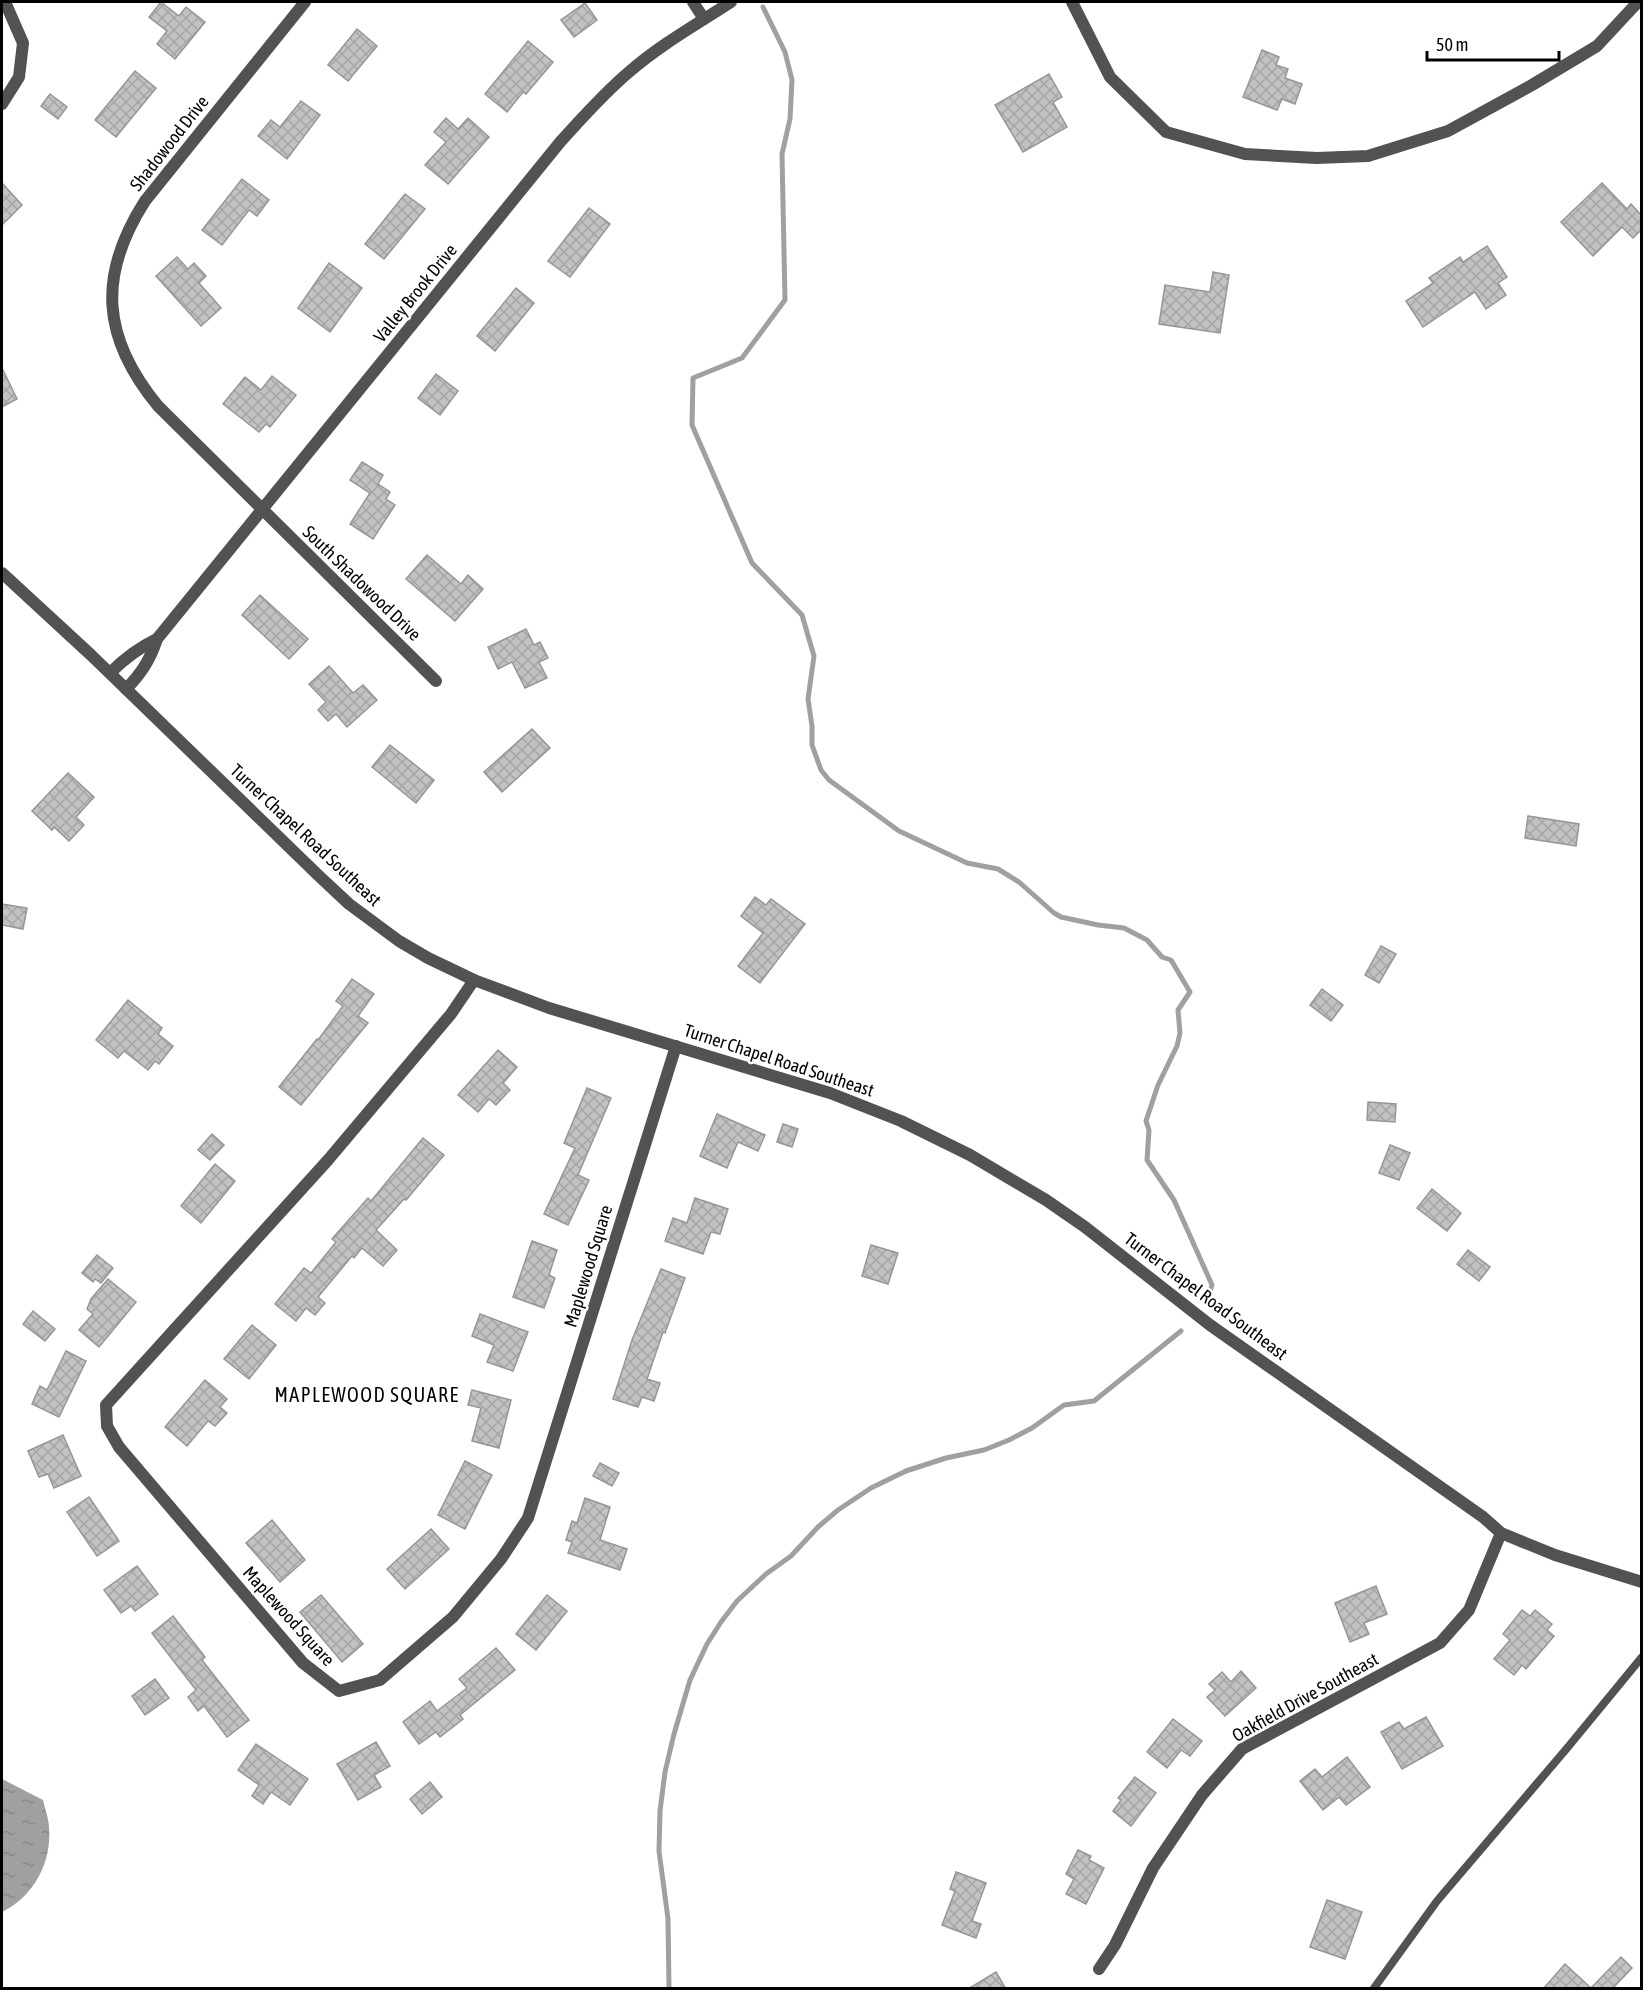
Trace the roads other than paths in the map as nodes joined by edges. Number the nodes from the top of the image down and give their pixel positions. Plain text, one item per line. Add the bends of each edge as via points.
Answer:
1 (5, 2) edge
2 (305, 2) edge
3 (693, 2) edge
4 (731, 2) edge
5 (1072, 2) edge
6 (1638, 2) edge
7 (704, 19) junction
8 (2, 104) edge
9 (262, 511) junction
10 (2, 573) edge
11 (157, 639) junction
12 (110, 674) junction
13 (436, 681) dead end
14 (126, 689) junction
15 (474, 980) junction
16 (676, 1046) junction
17 (1501, 1533) junction
18 (1641, 1582) edge
19 (1641, 1657) edge
20 (1099, 1969) dead end
21 (1374, 1989) edge

1 - 8 street via 22,43 18,77
2 - 9 street, Shadowood Drive via 145,201 124,239 112,284 115,328 131,370 175,424
3 - 7 street
4 - 7 street, Valley Brook Drive
5 - 6 street via 1110,77 1166,132 1245,154 1317,158 1368,156 1448,131 1597,46
7 - 9 street, Valley Brook Drive via 631,70 594,104
9 - 11 street, Valley Brook Drive
9 - 13 street, South Shadowood Drive
10 - 12 street, Turner Chapel Road Southeast
11 - 12 street, Valley Brook Drive via 124,658
11 - 14 street, Valley Brook Drive via 141,674
12 - 14 street, Turner Chapel Road Southeast
14 - 15 street, Turner Chapel Road Southeast via 349,904 399,941
15 - 16 street, Turner Chapel Road Southeast via 557,1011
15 - 16 street, Maplewood Square via 451,1014 328,1160 106,1405 107,1426 119,1447 303,1663 339,1691 380,1680 453,1617 528,1518
16 - 17 street, Turner Chapel Road Southeast via 866,1107 936,1137 1008,1177 1085,1227 1210,1325 1483,1516
17 - 18 street, Turner Chapel Road Southeast
17 - 20 street, Oakfield Drive Southeast via 1469,1610 1440,1643 1242,1749 1202,1795 1153,1868
19 - 21 lane via 1437,1901

